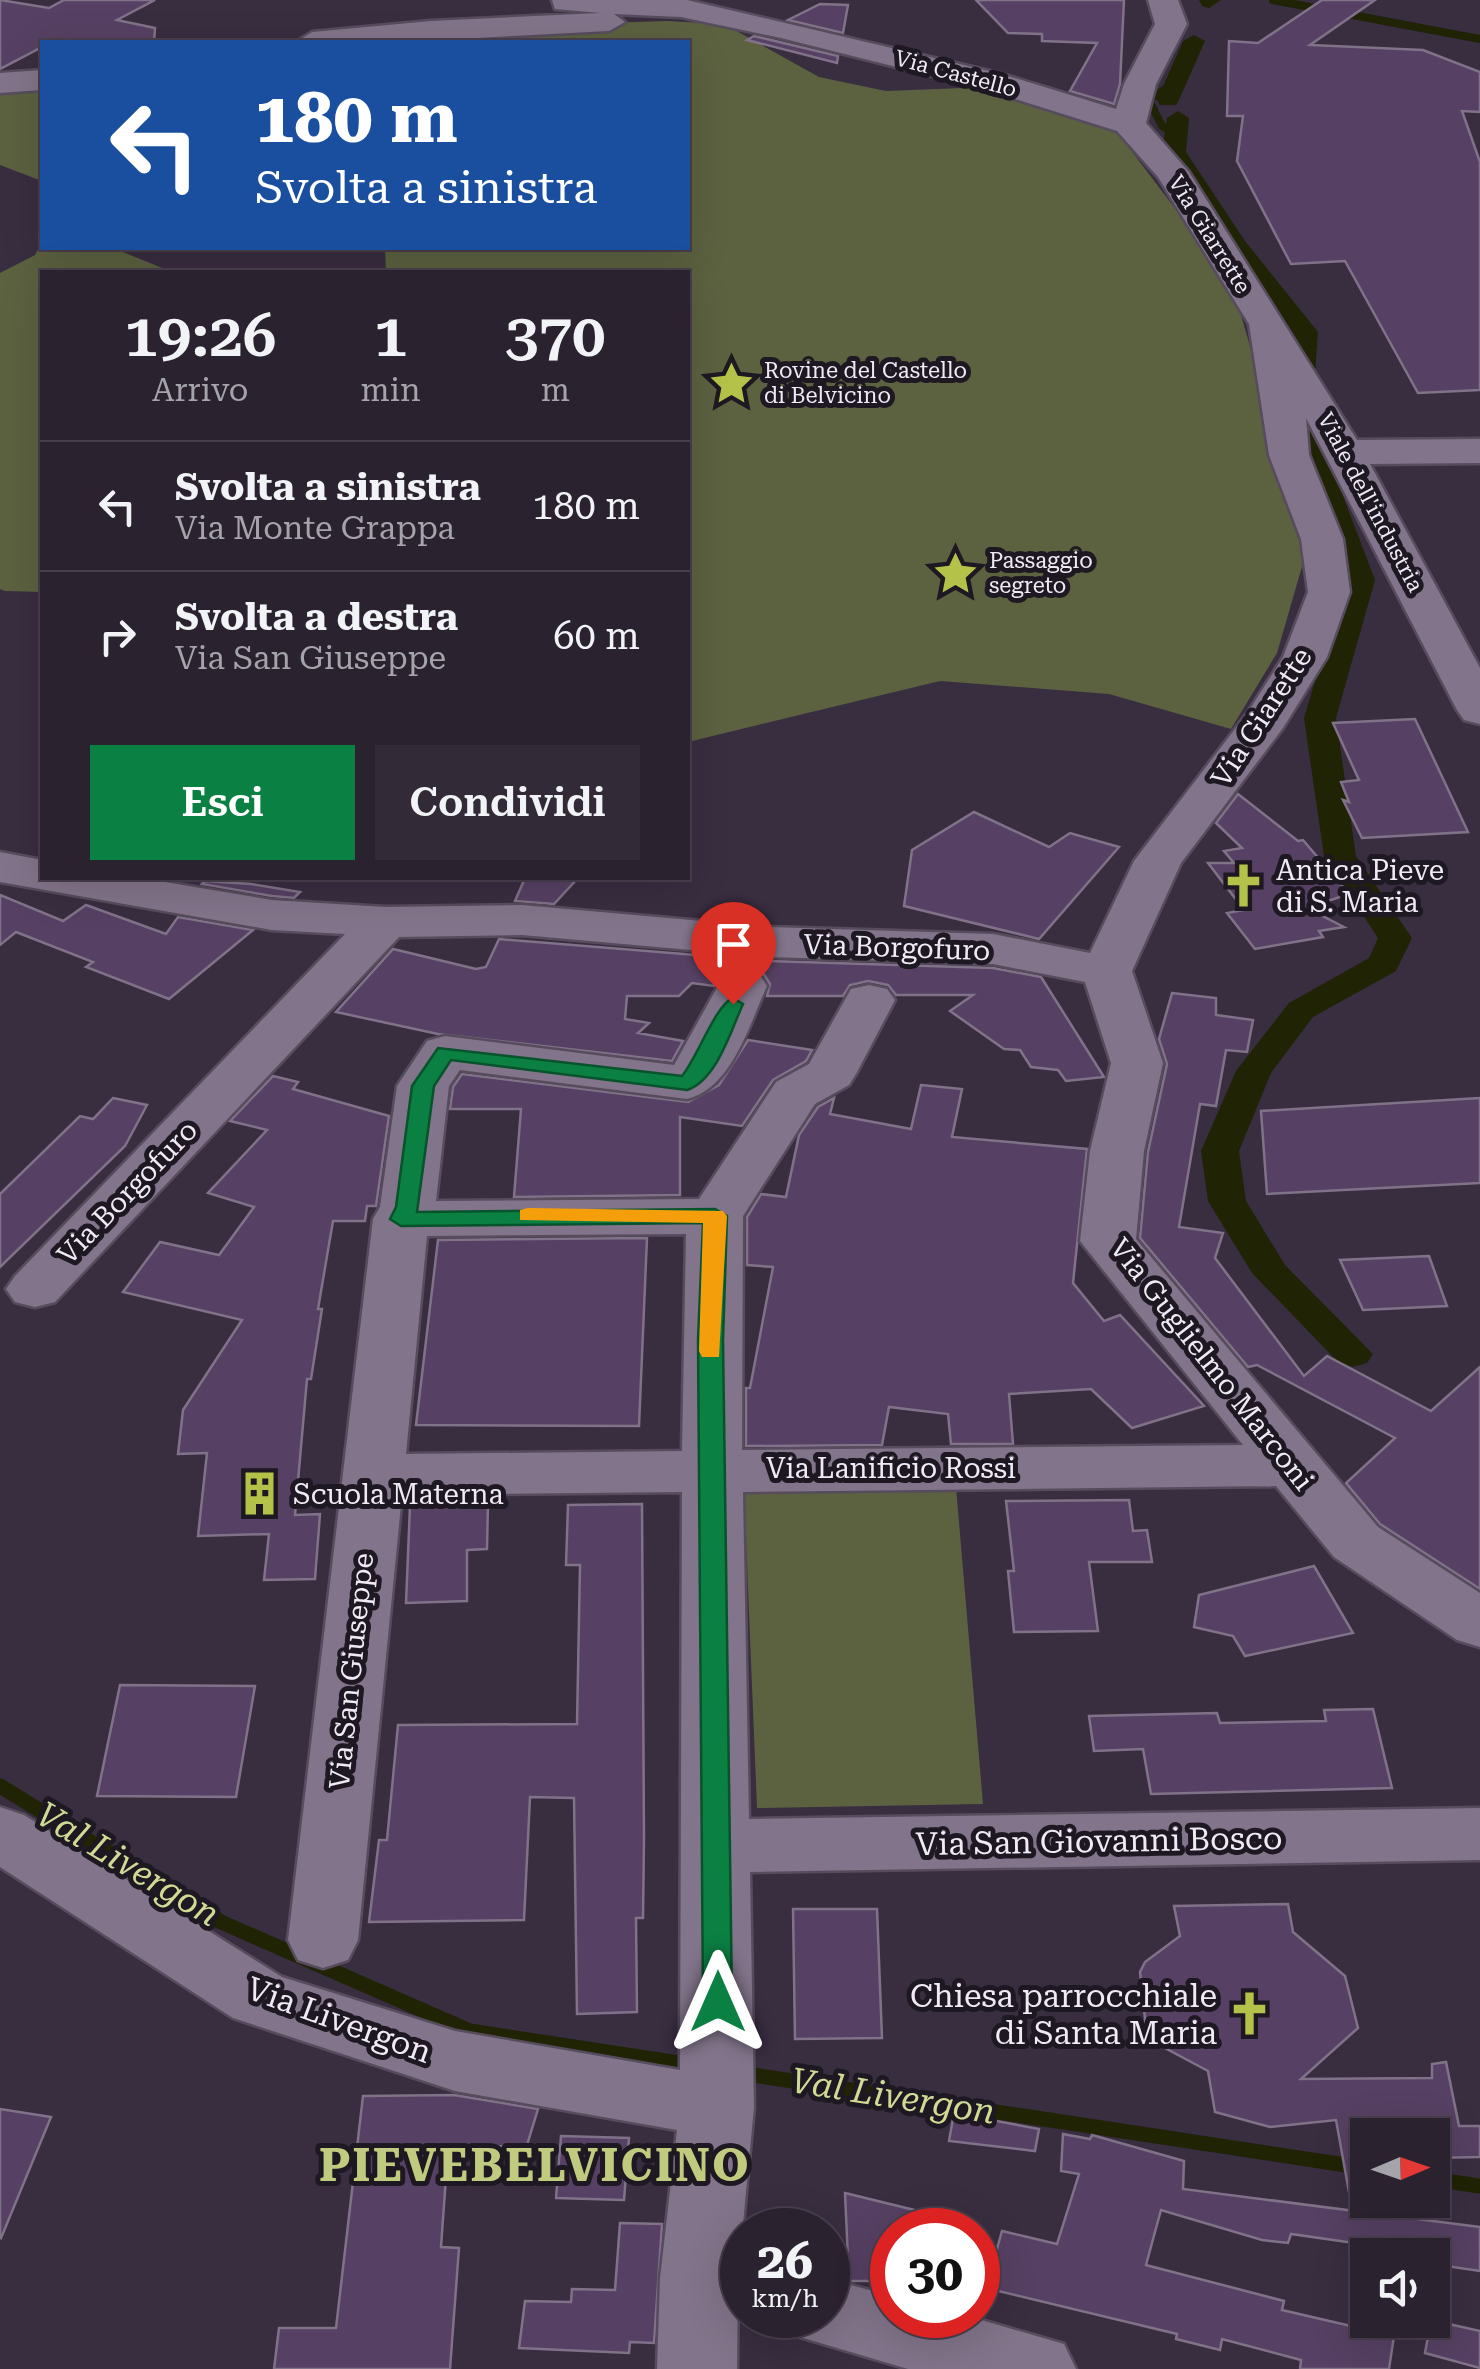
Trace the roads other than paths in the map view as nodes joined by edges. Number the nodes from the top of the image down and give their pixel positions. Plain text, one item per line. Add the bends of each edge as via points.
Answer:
1 (1163, 0) edge
2 (566, 2) edge
3 (782, 29) junction
4 (332, 40) edge
5 (40, 80) edge
6 (0, 83) edge
7 (1129, 124) junction
8 (1267, 325) junction
9 (1480, 451) edge
10 (1346, 452) junction
11 (1480, 710) edge
12 (0, 867) edge
13 (40, 874) edge
14 (72, 880) edge
15 (386, 922) junction
16 (1108, 971) junction
17 (742, 986) dead end
18 (868, 1000) dead end
19 (715, 1216) junction
20 (401, 1219) junction
21 (34, 1289) dead end
22 (1290, 1465) junction
23 (714, 1469) junction
24 (372, 1476) junction
25 (1480, 1624) edge
26 (0, 1833) edge
27 (1480, 1834) edge
28 (718, 1846) junction
29 (323, 1940) dead end
30 (718, 2078) junction
31 (720, 2215) edge
32 (720, 2288) edge
33 (850, 2319) edge
34 (697, 2369) edge
35 (1036, 2369) edge

1 - 7 street via 1171,24 1140,84
2 - 3 street, Via Castello via 681,8
3 - 4 street, Via Castello via 623,22
3 - 7 street, Via Castello via 991,81
5 - 6 street
7 - 8 street, Via Giarrette via 1172,172
8 - 10 street, Viale dell'industria
8 - 16 street, Via Giarette via 1289,455 1322,539 1329,592 1305,657 1267,718 1158,861
9 - 10 street
10 - 11 street, Viale dell'industria
12 - 13 street
14 - 15 street, Via Borgofuro via 272,914
15 - 16 street, Via Borgofuro via 522,920 769,942 993,949
15 - 21 street, Via Borgofuro
16 - 22 street, Via Guglielmo Marconi via 1137,1063 1117,1151 1108,1240
17 - 20 street, Via San Giuseppe via 705,1062 687,1083 445,1052 423,1086
18 - 19 street via 830,1074 795,1092
19 - 20 street
19 - 23 street
20 - 24 street, Via San Giuseppe
22 - 23 street, Via Lanificio Rossi
22 - 25 street, Via Guglielmo Marconi via 1356,1542
23 - 24 street, Via Lanificio Rossi
23 - 28 street
24 - 29 street, Via San Giuseppe
26 - 30 street, Via Livergon via 258,1998 455,2061
27 - 28 street, Via San Giovanni Bosco
28 - 30 street
30 - 31 street
32 - 34 street
33 - 35 street

